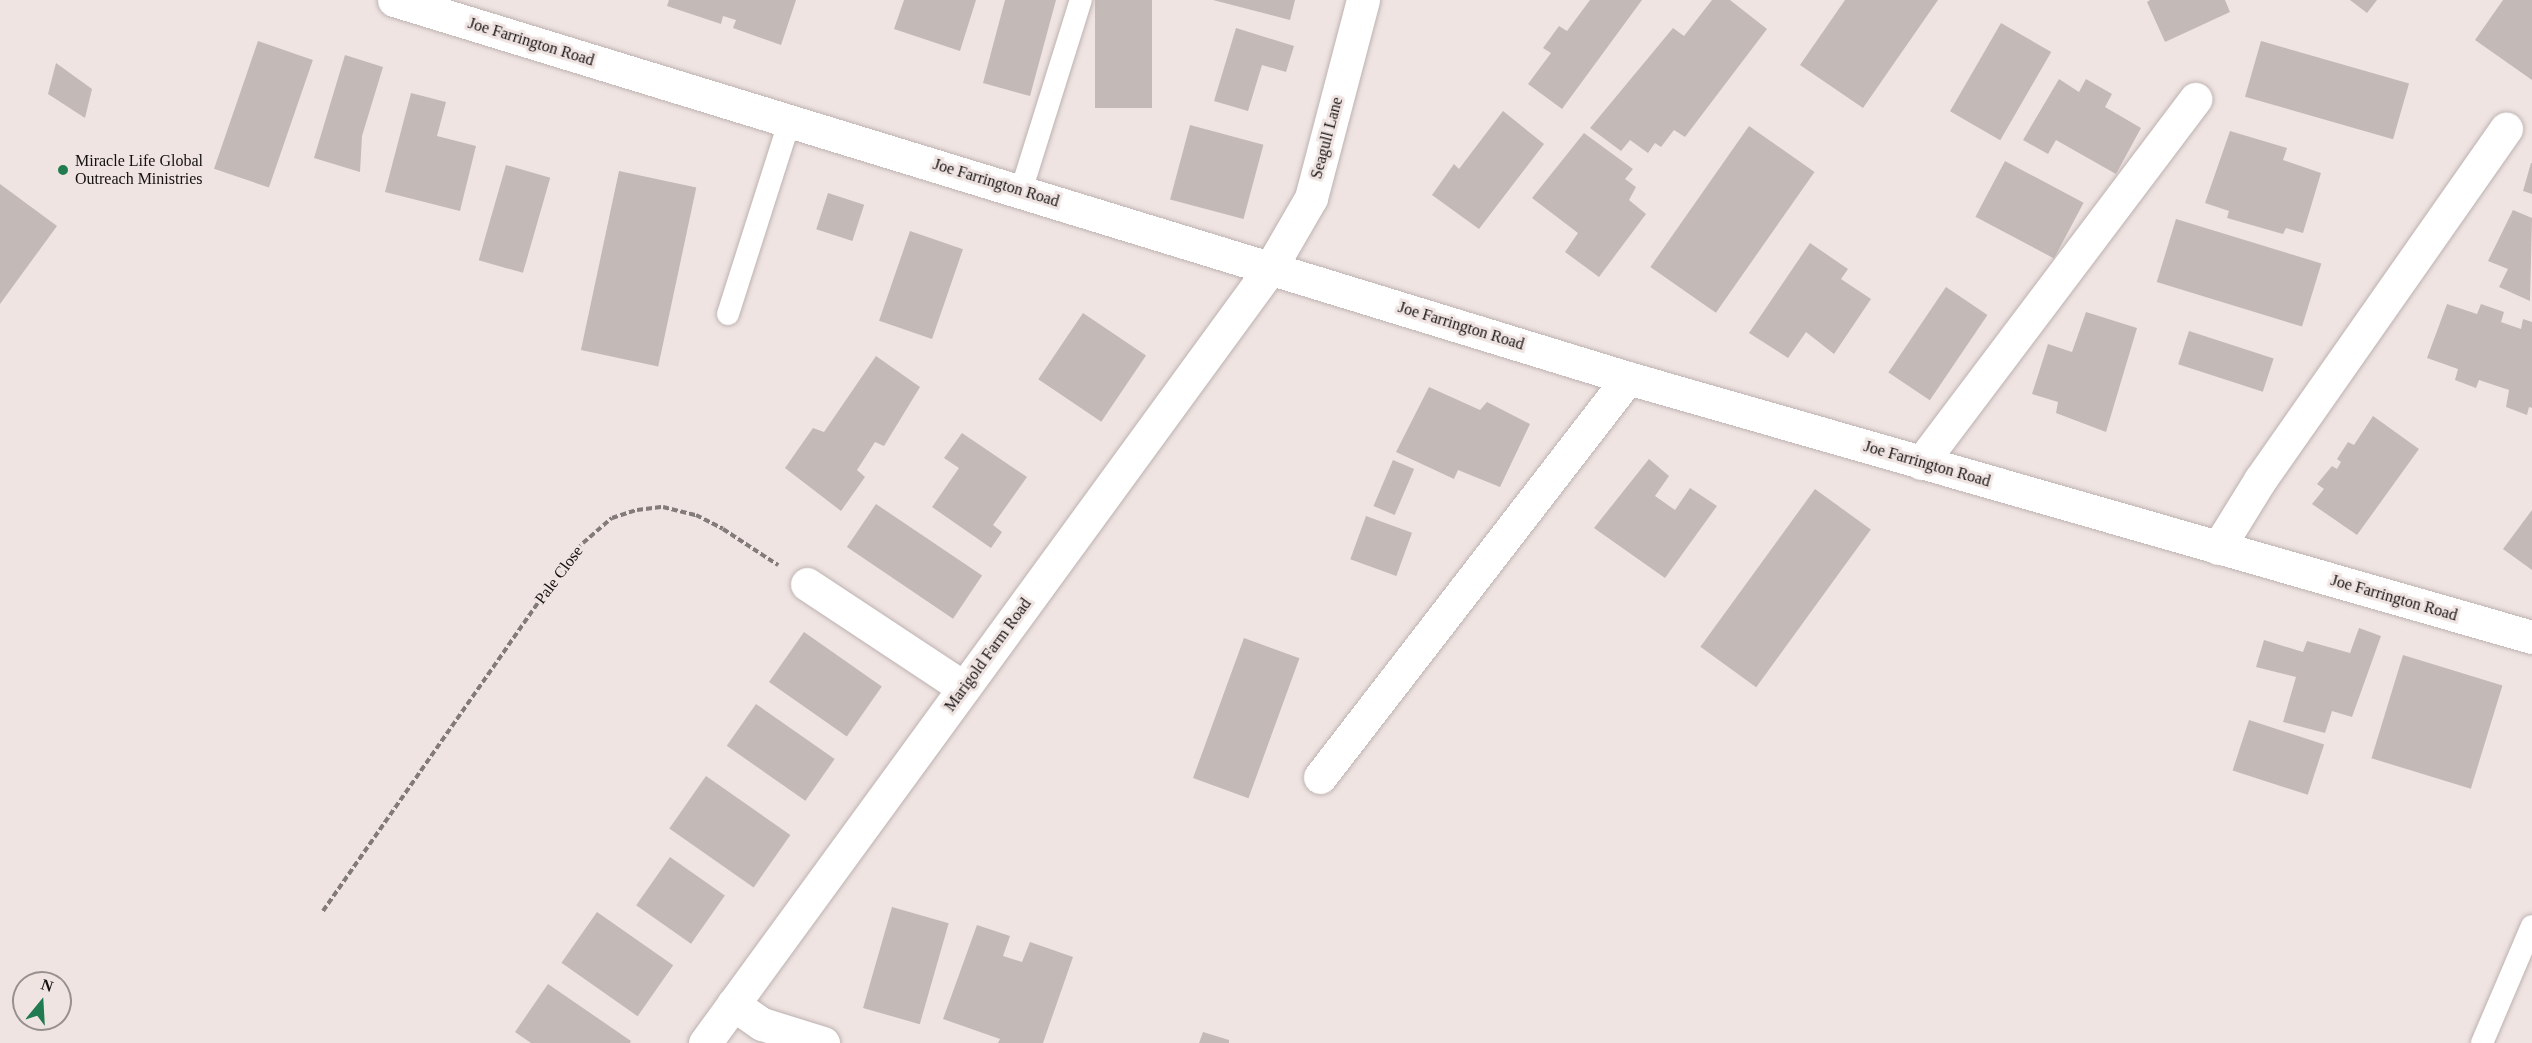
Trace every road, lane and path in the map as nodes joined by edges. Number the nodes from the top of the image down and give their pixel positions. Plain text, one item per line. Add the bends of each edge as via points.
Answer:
1 (394, 0) edge
2 (1081, 0) edge
3 (1363, 0) edge
4 (2194, 99) dead end
5 (790, 120) junction
6 (2506, 129) dead end
7 (1021, 191) junction
8 (1271, 267) junction
9 (728, 314) dead end
10 (1628, 378) junction
11 (1921, 463) junction
12 (2218, 548) junction
13 (807, 584) joint
14 (2532, 637) edge
15 (964, 688) junction
16 (1320, 777) dead end
17 (323, 911) dead end
18 (2532, 926) edge
19 (733, 1004) junction
20 (705, 1043) edge
21 (823, 1043) edge
22 (2482, 1043) edge

1 - 5 street, Joe Farrington Road
2 - 7 lane
3 - 8 street, Seagull Lane via 1311,198
4 - 11 street
5 - 7 street, Joe Farrington Road
5 - 9 lane
6 - 12 street via 2260,480
7 - 8 street, Joe Farrington Road
8 - 10 street, Joe Farrington Road
8 - 15 street, Marigold Farm Road
10 - 11 street, Joe Farrington Road
10 - 16 street
11 - 12 street, Joe Farrington Road
12 - 14 street, Joe Farrington Road
13 - 15 street
13 - 17 path, Pale Close via 696,515 663,507 612,518 583,543 560,571
15 - 19 street, Marigold Farm Road
18 - 22 lane
19 - 20 street, Marigold Farm Road
19 - 21 street via 762,1024

